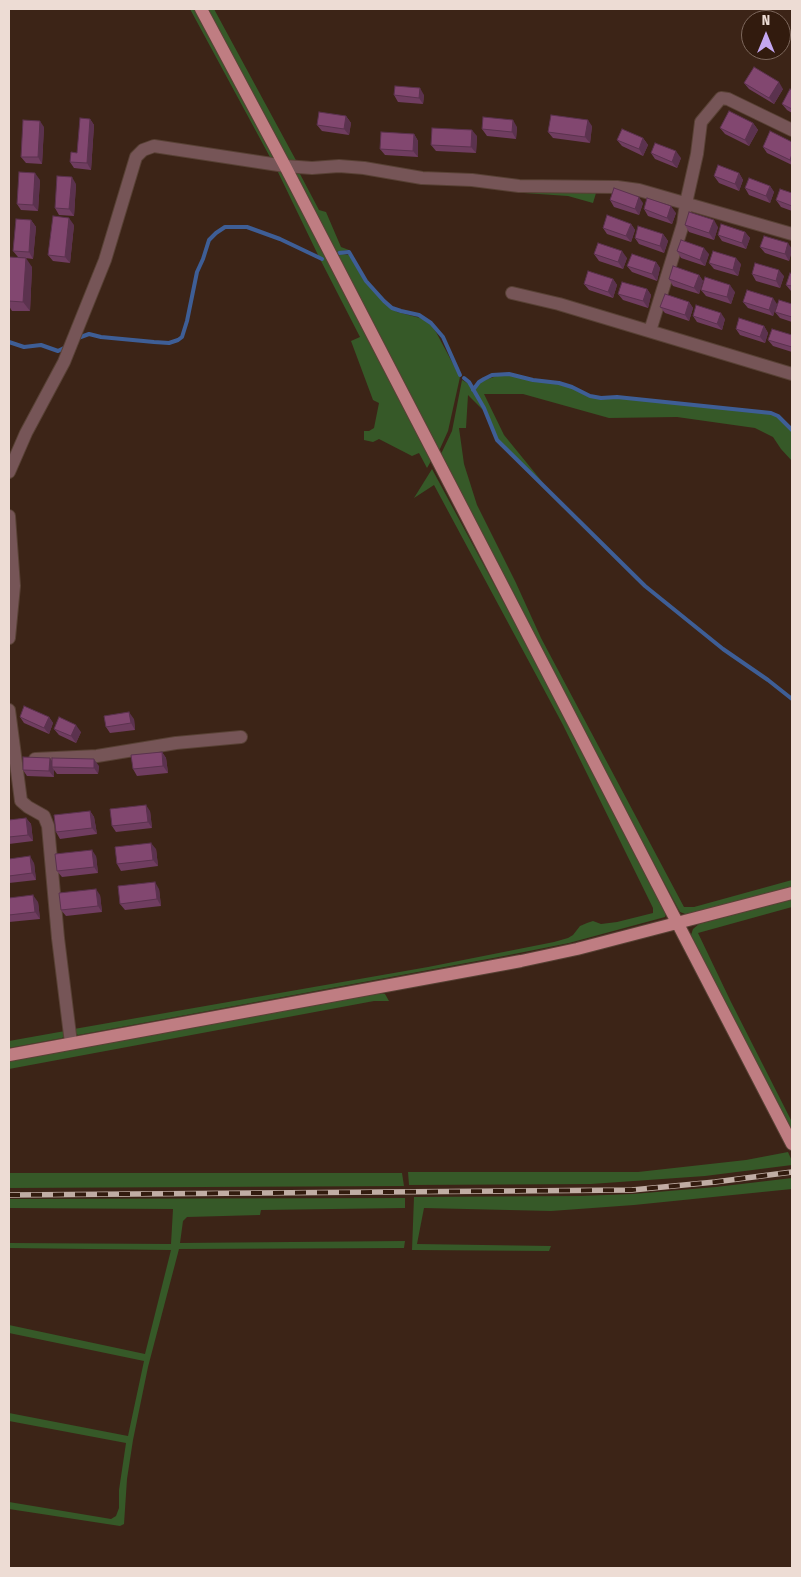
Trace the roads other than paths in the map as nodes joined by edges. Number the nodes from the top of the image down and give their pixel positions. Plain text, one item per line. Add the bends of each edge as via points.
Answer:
1 (201, 9) edge
2 (792, 130) edge
3 (285, 166) junction
4 (686, 203) junction
5 (792, 234) edge
6 (512, 293) dead end
7 (650, 331) junction
8 (792, 374) edge
9 (9, 472) edge
10 (9, 516) edge
11 (9, 638) edge
12 (9, 710) edge
13 (241, 736) dead end
14 (12, 760) edge
15 (792, 893) edge
16 (677, 922) junction
17 (71, 1043) junction
18 (9, 1055) edge
19 (792, 1144) edge

1 - 3 main road
2 - 4 street via 721,98 701,122
3 - 4 street via 364,168 422,178 520,186 617,187
3 - 9 street via 154,146 136,157 105,260 64,362
3 - 16 main road
4 - 5 street
4 - 7 street via 684,224
6 - 7 street
7 - 8 street
10 - 11 street via 14,586
12 - 14 street
13 - 14 street via 97,756
14 - 17 street via 21,801 44,816 48,826
15 - 16 main road
16 - 17 main road via 521,961
16 - 19 main road
17 - 18 main road

